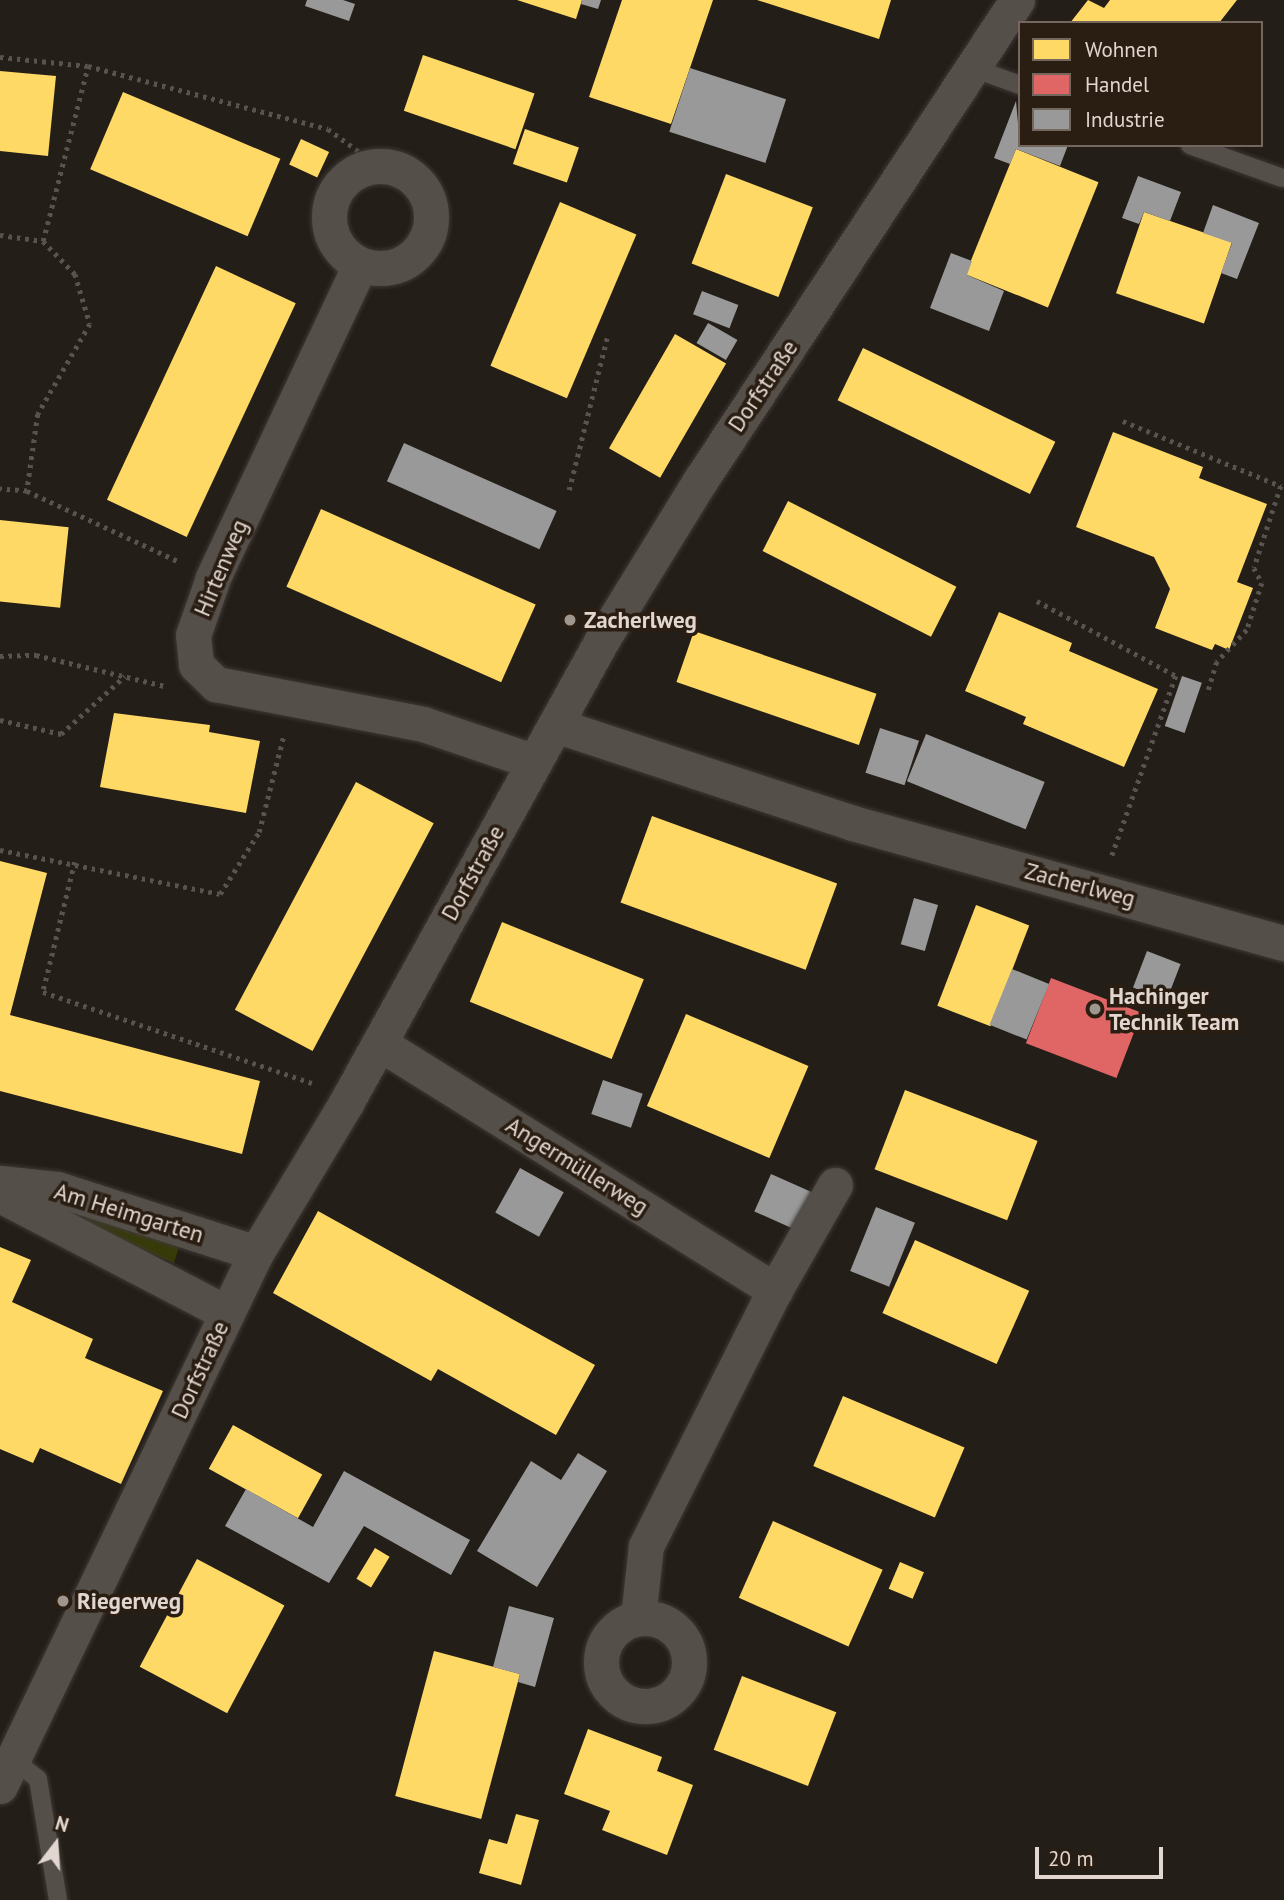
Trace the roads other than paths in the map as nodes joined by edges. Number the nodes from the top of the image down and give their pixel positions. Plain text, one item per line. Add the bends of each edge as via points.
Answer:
1 (1017, 0) edge
2 (970, 67) junction
3 (1018, 84) edge
4 (1196, 147) edge
5 (1282, 178) edge
6 (360, 264) junction
7 (555, 725) junction
8 (535, 762) junction
9 (1284, 943) edge
10 (379, 1043) junction
11 (0, 1183) edge
12 (835, 1185) dead end
13 (0, 1195) edge
14 (256, 1253) junction
15 (775, 1290) junction
16 (226, 1313) junction
17 (638, 1618) dead end
18 (8, 1774) edge
19 (58, 1900) edge

1 - 2 street, Dorfstraße
2 - 3 lane
2 - 7 street, Dorfstraße via 700,481
4 - 5 lane
6 - 6 street via 335,241 330,207 347,178 379,166 410,176 422,187 432,219 429,235 414,255 393,267
6 - 8 street, Hirtenweg via 213,578 193,635 196,665 216,684 422,724
7 - 8 street, Dorfstraße
7 - 9 street, Zacherlweg via 853,823
8 - 10 street, Dorfstraße
10 - 14 street, Dorfstraße
10 - 15 street, Angermüllerweg
11 - 14 street, Am Heimgarten via 57,1189
12 - 15 street
13 - 16 street, Am Heimgarten
14 - 16 street, Dorfstraße
15 - 17 street via 646,1546
16 - 18 street, Dorfstraße
18 - 19 lane via 38,1779

